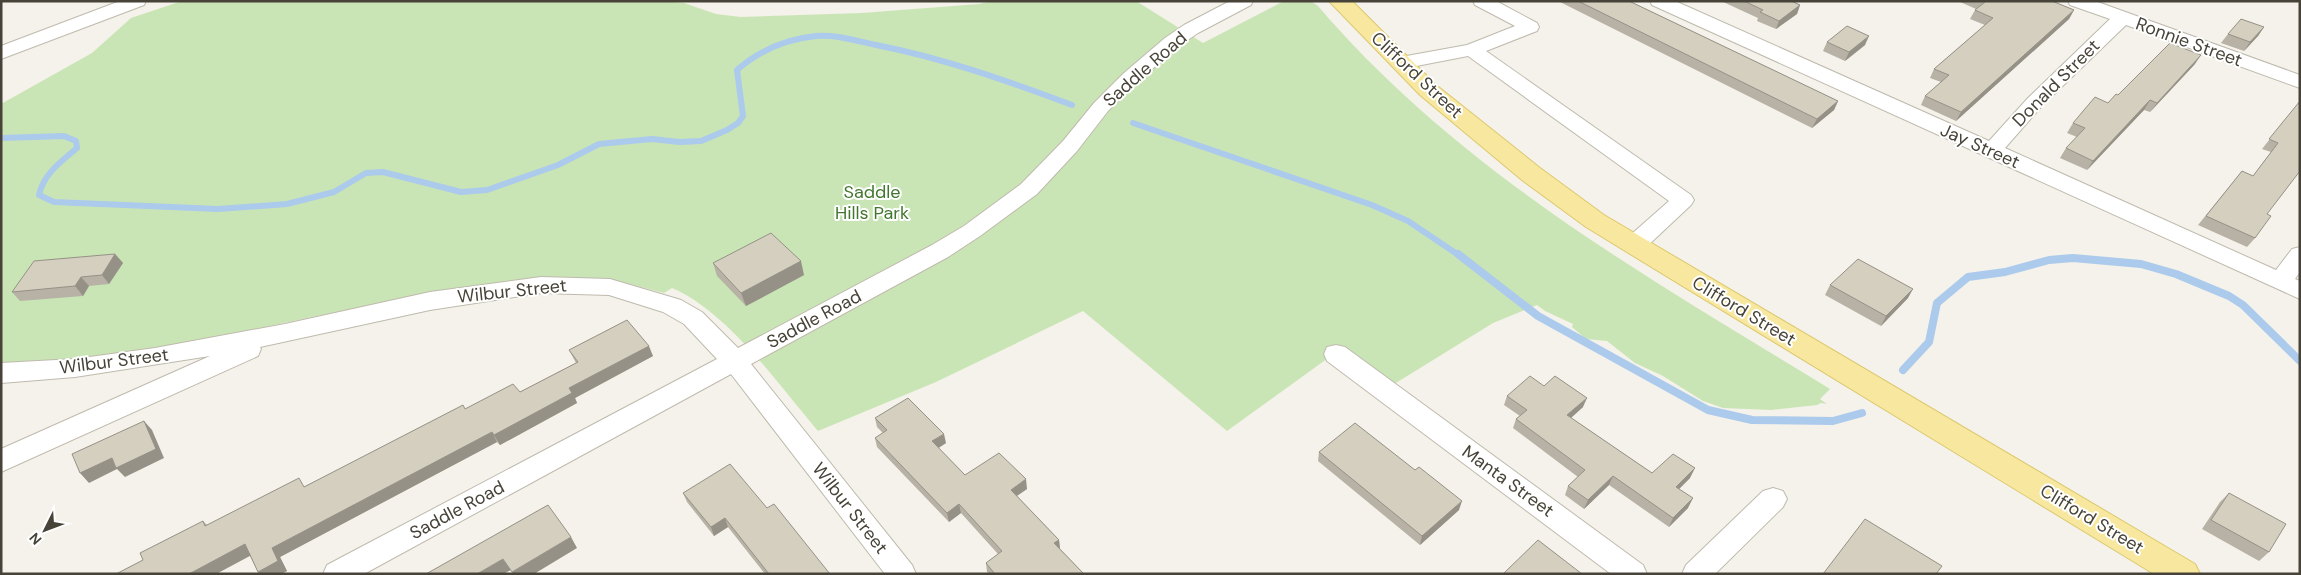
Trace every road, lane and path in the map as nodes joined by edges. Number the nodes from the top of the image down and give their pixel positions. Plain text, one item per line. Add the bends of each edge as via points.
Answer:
1 (137, 1) edge
2 (1244, 1) edge
3 (1340, 1) edge
4 (1482, 1) edge
5 (1659, 1) edge
6 (2077, 1) edge
7 (2122, 18) junction
8 (1472, 50) junction
9 (1, 53) edge
10 (1402, 63) junction
11 (2300, 82) edge
12 (1991, 151) junction
13 (1634, 245) junction
14 (2300, 256) edge
15 (2290, 287) edge
16 (285, 333) junction
17 (1336, 354) dead end
18 (735, 361) junction
19 (1, 373) edge
20 (1, 461) edge
21 (1773, 499) dead end
22 (337, 574) edge
23 (902, 574) edge
24 (1634, 574) edge
25 (1696, 574) edge
26 (2183, 574) edge

1 - 9 street
2 - 18 street, Saddle Road via 1191,29 1131,77 1065,151 1004,209 940,251
3 - 10 main road, Clifford Street
4 - 8 street via 1530,27
5 - 12 street, Jay Street
6 - 7 street, Ronnie Street
7 - 11 street, Ronnie Street
7 - 12 street, Donald Street via 2035,102
8 - 10 street
8 - 13 street via 1683,200
10 - 13 main road, Clifford Street via 1428,90 1531,174
12 - 15 street, Jay Street
13 - 26 main road, Clifford Street
14 - 15 street
16 - 18 street, Wilbur Street via 384,310 480,293 541,285 601,286 672,306 693,318
16 - 19 street, Wilbur Street via 155,357 75,368
16 - 20 street
17 - 24 street, Manta Street
18 - 22 street, Saddle Road
18 - 23 street, Wilbur Street
21 - 25 street

